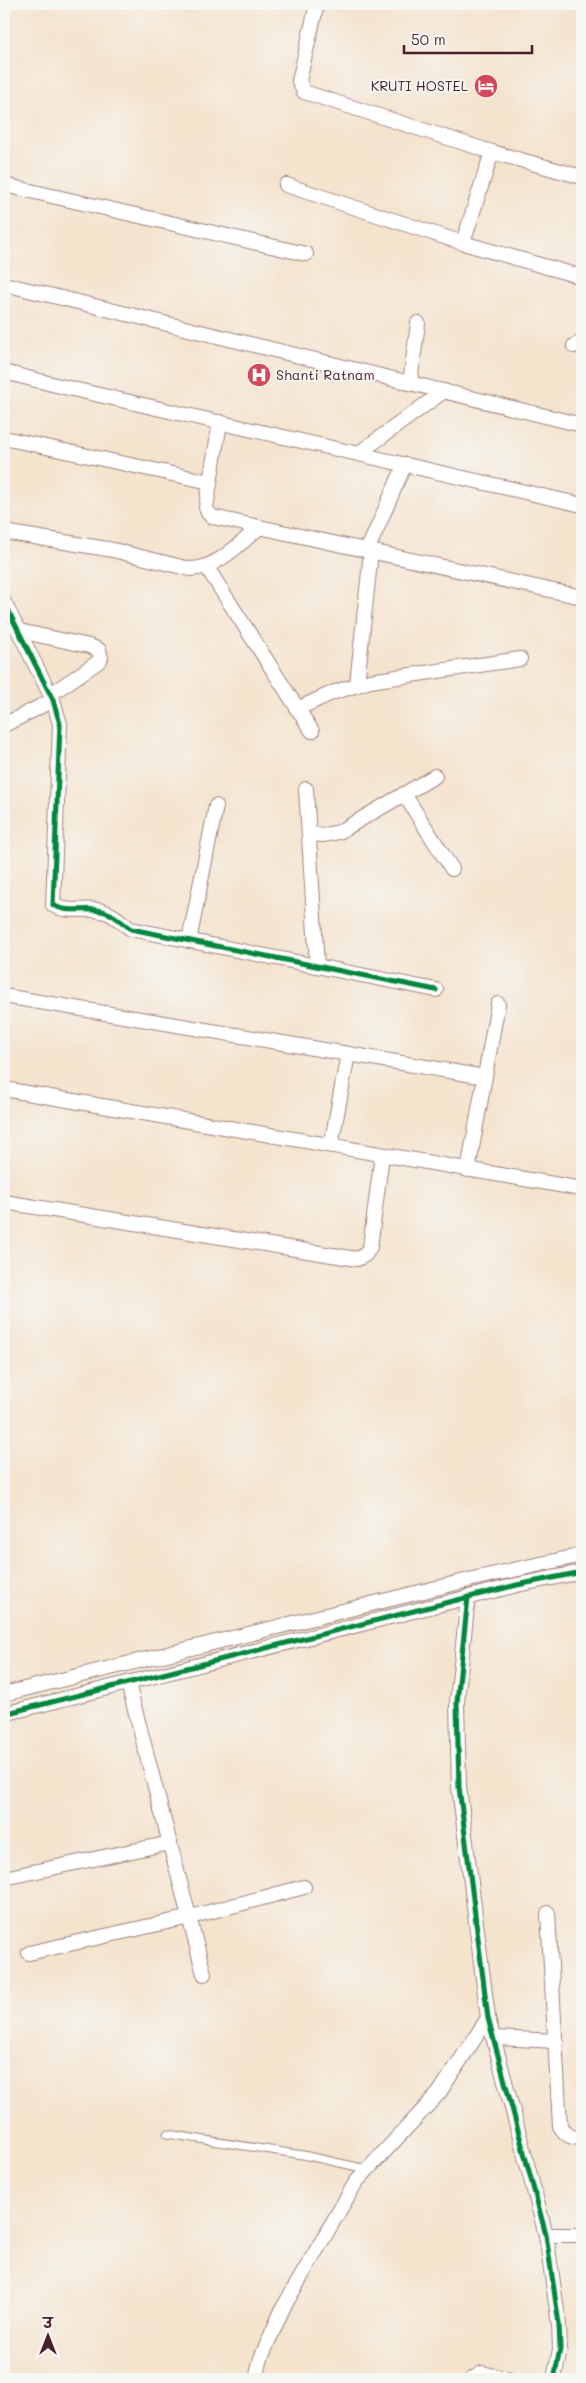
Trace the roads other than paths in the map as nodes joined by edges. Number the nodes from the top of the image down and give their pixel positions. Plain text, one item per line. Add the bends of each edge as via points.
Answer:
1 (317, 4) edge
2 (492, 152) junction
3 (582, 177) edge
4 (4, 185) edge
5 (286, 185) dead end
6 (463, 243) junction
7 (306, 254) dead end
8 (582, 277) edge
9 (4, 284) edge
10 (418, 322) dead end
11 (4, 372) edge
12 (410, 383) junction
13 (444, 391) junction
14 (220, 422) junction
15 (582, 425) edge
16 (4, 438) edge
17 (359, 454) junction
18 (405, 464) junction
19 (210, 482) junction
20 (582, 505) edge
21 (260, 527) junction
22 (4, 532) edge
23 (369, 552) junction
24 (206, 566) junction
25 (582, 597) edge
26 (4, 602) edge
27 (19, 630) junction
28 (520, 659) dead end
29 (357, 684) junction
30 (52, 697) junction
31 (298, 709) junction
32 (4, 725) edge
33 (312, 731) dead end
34 (435, 776) dead end
35 (306, 789) dead end
36 (404, 794) junction
37 (216, 806) dead end
38 (309, 834) junction
39 (452, 869) dead end
40 (189, 940) junction
41 (317, 966) junction
42 (436, 990) dead end
43 (4, 996) edge
44 (498, 1004) dead end
45 (348, 1054) junction
46 (485, 1077) junction
47 (4, 1089) edge
48 (331, 1146) junction
49 (382, 1155) junction
50 (468, 1170) junction
51 (582, 1189) edge
52 (4, 1202) edge
53 (582, 1555) edge
54 (582, 1572) edge
55 (468, 1597) junction
56 (128, 1683) junction
57 (4, 1694) edge
58 (4, 1714) edge
59 (170, 1843) junction
60 (4, 1878) edge
61 (304, 1887) dead end
62 (548, 1913) dead end
63 (190, 1918) junction
64 (29, 1953) dead end
65 (204, 1974) dead end
66 (488, 2018) junction
67 (495, 2038) junction
68 (556, 2041) junction
69 (167, 2134) dead end
70 (582, 2138) edge
71 (367, 2169) junction
72 (546, 2235) junction
73 (582, 2235) edge
74 (256, 2379) edge
75 (472, 2379) edge
76 (508, 2379) edge
77 (554, 2379) edge

1 - 2 street via 299,81 304,92
2 - 3 street
2 - 6 street
4 - 7 street
5 - 6 street
6 - 8 street
9 - 12 street
10 - 12 street
11 - 14 street
12 - 13 street
13 - 15 street
13 - 17 street
14 - 17 street
14 - 19 street
16 - 19 street
17 - 18 street
18 - 20 street
18 - 23 street
19 - 21 street via 208,513 213,517
21 - 23 street
21 - 24 street
22 - 24 street via 112,550 190,569
23 - 25 street
23 - 29 street
24 - 31 street
26 - 27 street
27 - 30 street
27 - 30 street via 95,648 101,654 98,662
28 - 29 street
29 - 31 street
30 - 32 street
30 - 40 street via 61,736 54,905 60,909 110,913 131,929
31 - 33 street
34 - 36 street
35 - 38 street
36 - 38 street via 339,832
36 - 39 street
37 - 40 street
38 - 41 street
40 - 41 street
41 - 42 street
43 - 45 street
44 - 46 street
45 - 46 street
45 - 48 street
46 - 50 street
47 - 48 street
48 - 49 street
49 - 50 street
49 - 52 street via 370,1247 357,1259
50 - 51 street
53 - 57 street
54 - 55 street
55 - 56 street
55 - 66 street via 457,1702 456,1758
56 - 58 street
56 - 59 street
59 - 60 street
59 - 63 street
61 - 63 street
62 - 68 street
63 - 64 street
63 - 65 street
66 - 67 street
66 - 71 street via 439,2093
67 - 68 street
67 - 72 street
68 - 70 street via 560,2126 565,2134
69 - 71 lane via 303,2155
71 - 74 street via 342,2204 283,2308 261,2358
72 - 73 street
72 - 77 street via 560,2324 560,2349
75 - 76 street via 482,2373

